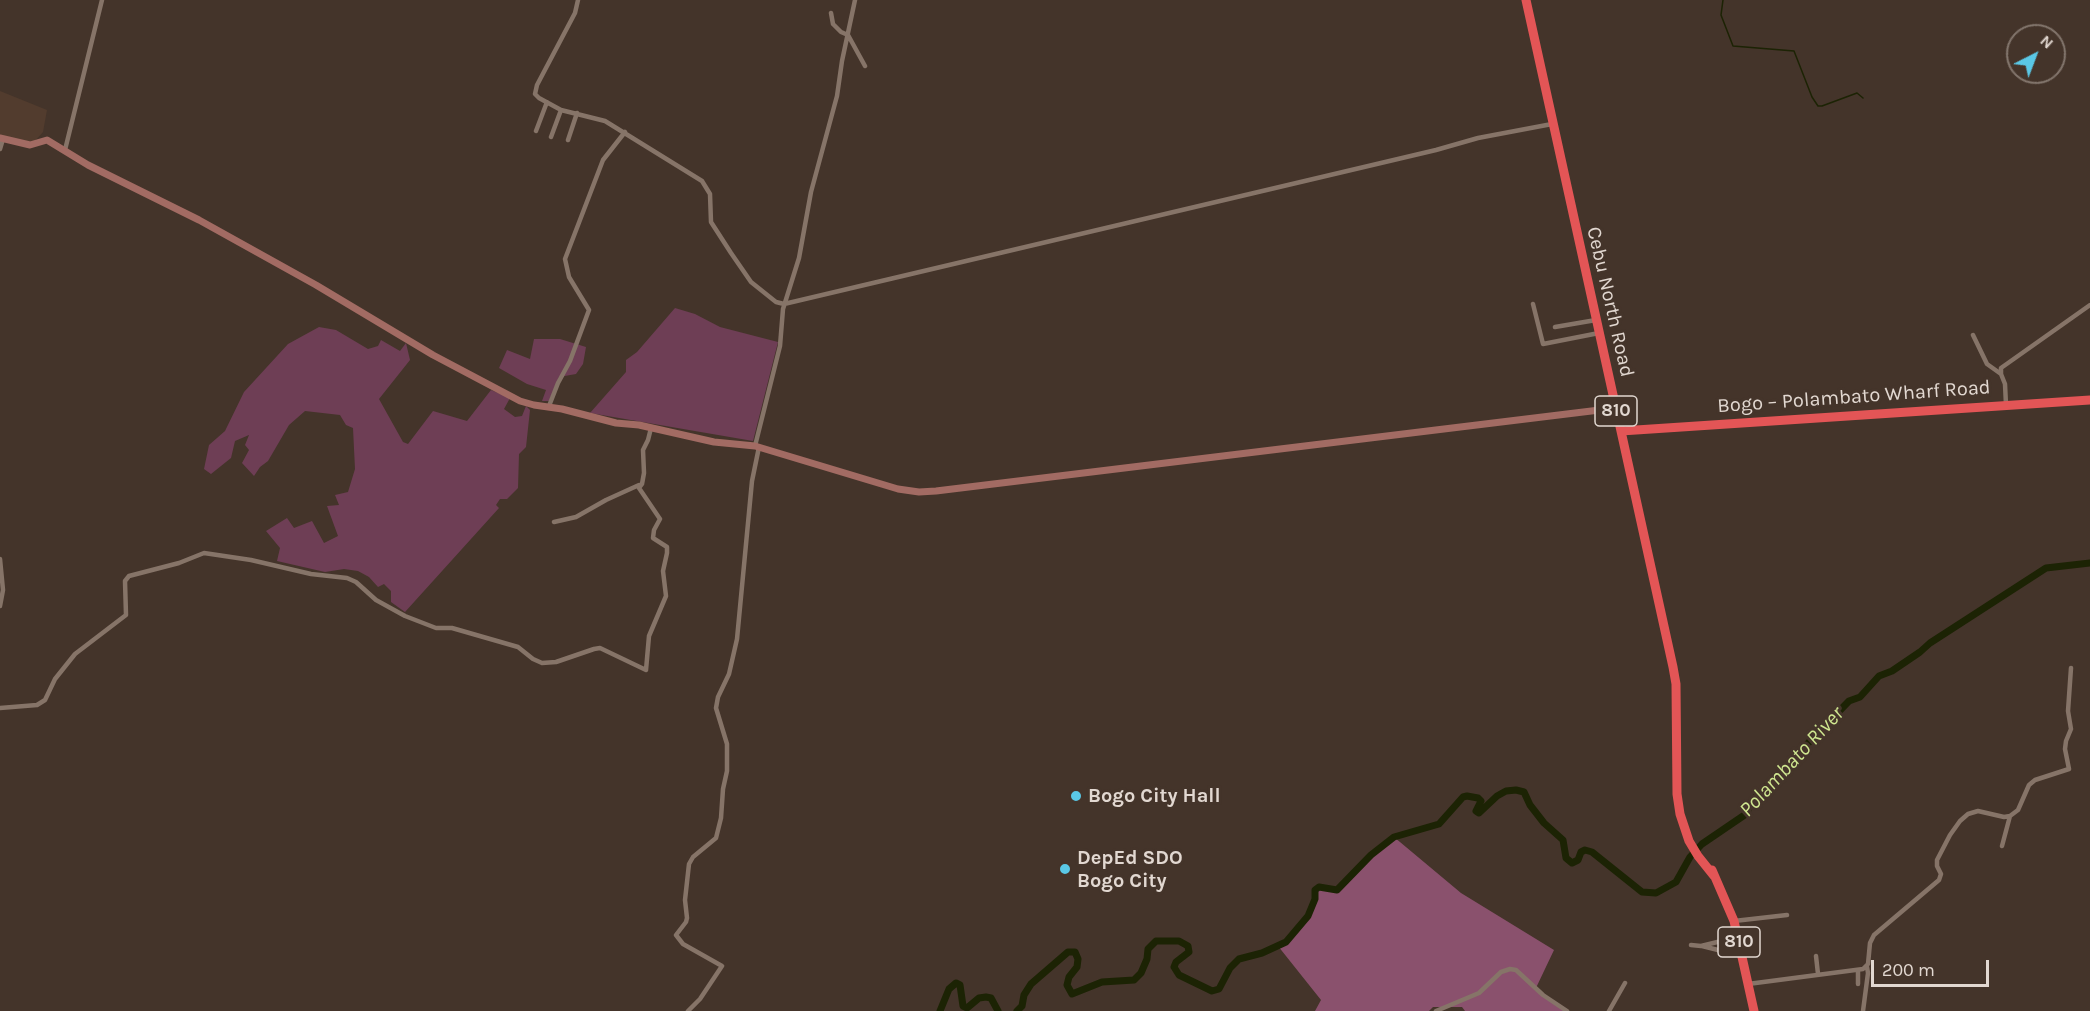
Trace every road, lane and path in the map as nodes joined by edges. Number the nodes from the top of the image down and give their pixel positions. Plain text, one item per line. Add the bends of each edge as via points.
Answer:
1 (102, 0) edge
2 (578, 0) edge
3 (855, 0) edge
4 (1526, 0) edge
5 (831, 13) dead end
6 (848, 35) junction
7 (864, 66) dead end
8 (547, 102) junction
9 (561, 110) junction
10 (577, 113) junction
11 (1552, 124) junction
12 (614, 127) junction
13 (536, 131) dead end
14 (624, 132) junction
15 (551, 137) dead end
16 (620, 138) junction
17 (1, 139) edge
18 (568, 140) dead end
19 (0, 149) edge
20 (65, 150) junction
21 (784, 304) junction
22 (1533, 304) dead end
23 (2090, 305) edge
24 (1596, 320) junction
25 (1555, 327) dead end
26 (1599, 333) junction
27 (1973, 335) dead end
28 (2001, 374) junction
29 (2090, 400) edge
30 (2006, 405) junction
31 (549, 406) junction
32 (1616, 408) junction
33 (651, 428) junction
34 (1621, 431) junction
35 (757, 447) junction
36 (642, 484) junction
37 (554, 522) dead end
38 (0, 559) edge
39 (0, 606) edge
40 (2071, 668) dead end
41 (0, 708) edge
42 (2010, 816) junction
43 (2002, 846) dead end
44 (1787, 915) dead end
45 (1734, 921) junction
46 (1738, 937) junction
47 (1691, 945) dead end
48 (1701, 946) junction
49 (1741, 949) junction
50 (1816, 956) dead end
51 (1867, 967) junction
52 (1858, 971) junction
53 (1818, 974) junction
54 (1625, 983) dead end
55 (1748, 984) junction
56 (1858, 984) dead end
57 (688, 1011) edge
58 (1437, 1011) edge
59 (1567, 1011) edge
60 (1609, 1011) edge
61 (1754, 1011) edge
62 (1863, 1011) edge

1 - 20 street
2 - 8 street via 571,22 537,85 535,94
3 - 6 street
4 - 11 highway, Cebu North Road / 810
5 - 6 street via 833,24
6 - 7 street
6 - 21 street via 799,258
8 - 9 street
8 - 13 street
9 - 10 street
9 - 15 street
10 - 12 street
10 - 18 street
11 - 21 street via 1478,138
11 - 24 highway, Cebu North Road / 810
12 - 14 street
12 - 16 street
14 - 16 street
14 - 21 street via 702,181 710,194 711,222 731,253 751,282
16 - 31 street via 603,160 565,259 569,277 589,310
17 - 19 street
17 - 20 street via 30,145 47,140
20 - 31 street via 199,220 487,384 534,405
21 - 35 street via 780,346
22 - 26 street via 1543,344
23 - 28 street via 2001,368
24 - 25 street
24 - 26 highway, Cebu North Road / 810
26 - 32 highway, Cebu North Road / 810
27 - 28 street via 1987,364
28 - 30 street
29 - 30 highway, Bogo – Polambato Wharf Road
30 - 34 highway, Bogo – Polambato Wharf Road
31 - 33 street
32 - 34 highway, Cebu North Road / 810
32 - 35 street via 919,492
33 - 35 street
33 - 36 street via 643,450
34 - 45 highway, Cebu North Road / 810 via 1676,684 1677,794 1683,824 1714,876
35 - 57 street via 737,639 729,674 718,697 717,708 727,744 722,818 716,838 688,864 687,918 676,935 683,944 722,966
36 - 37 street via 576,517
36 - 41 street via 639,488 660,519 653,538 667,547 668,553 663,572 666,596 649,636 646,670 600,648 542,663 518,647 452,628 436,628 405,616 347,578 204,553 179,564 129,576 124,581 126,615 75,654 55,679 45,700 37,705
38 - 39 street
40 - 42 street via 2071,729 2065,749 2069,769 2035,780 2018,810
42 - 43 street
42 - 51 street via 1978,811 1960,821 1937,860 1939,880 1874,935
44 - 45 street
45 - 46 highway, Cebu North Road / 810
46 - 48 street
46 - 49 highway, Cebu North Road / 810
47 - 48 street
48 - 49 street via 1722,951
49 - 55 highway, Cebu North Road / 810
50 - 53 street
51 - 52 street
51 - 62 street
52 - 53 street
52 - 56 street
53 - 55 street
54 - 60 street
55 - 61 highway, Cebu North Road / 810
58 - 59 street via 1479,993 1500,972 1510,969 1521,973

